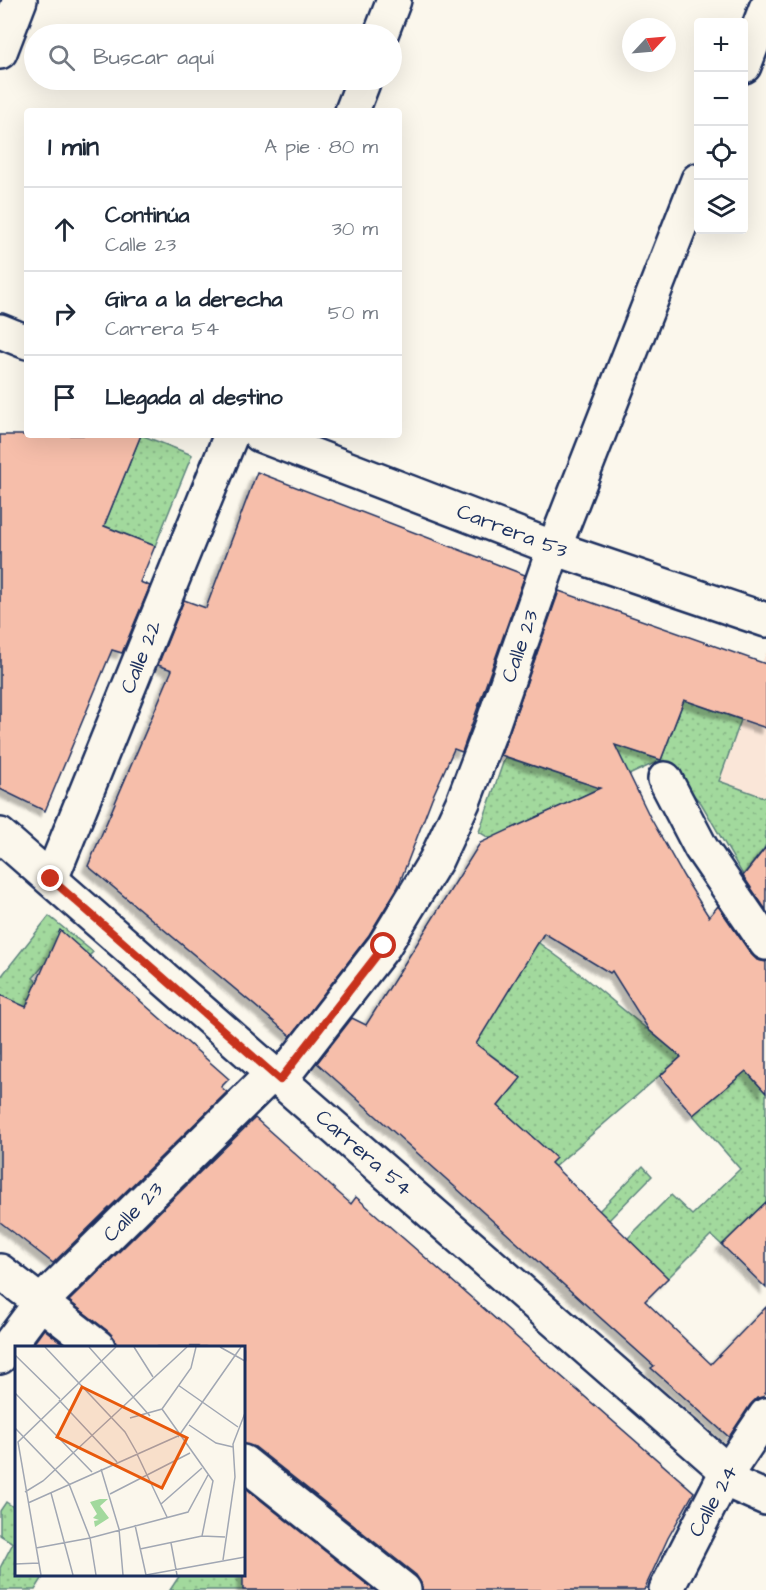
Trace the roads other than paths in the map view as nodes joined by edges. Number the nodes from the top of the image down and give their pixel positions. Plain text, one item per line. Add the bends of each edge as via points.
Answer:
1 (20, 0) edge
2 (394, 0) edge
3 (766, 8) edge
4 (385, 24) edge
5 (0, 52) edge
6 (748, 55) edge
7 (360, 90) edge
8 (353, 108) edge
9 (694, 193) edge
10 (0, 331) edge
11 (24, 341) edge
12 (230, 438) edge
13 (268, 438) edge
14 (554, 548) junction
15 (766, 620) edge
16 (665, 779) dead end
17 (0, 835) edge
18 (51, 879) junction
19 (766, 943) edge
20 (277, 1076) junction
21 (0, 1271) edge
22 (41, 1302) junction
23 (97, 1346) edge
24 (0, 1357) edge
25 (766, 1415) edge
26 (244, 1463) edge
27 (725, 1475) junction
28 (766, 1498) edge
29 (404, 1590) edge
30 (666, 1590) edge

1 - 5 street
2 - 4 street
3 - 6 street
7 - 8 street
9 - 14 street, Calle 23
10 - 11 street
12 - 18 street, Calle 22
13 - 14 street, Carrera 53
14 - 15 street, Carrera 53
14 - 20 street, Calle 23 via 492,726 436,860 384,946
16 - 19 street via 701,848
17 - 18 street, Carrera 54
18 - 20 street, Carrera 54
20 - 22 street, Calle 23
20 - 27 street, Carrera 54
21 - 22 street
22 - 23 street
22 - 24 street, Calle 23
25 - 27 street, Calle 24
26 - 29 street
27 - 28 street, Carrera 54
27 - 30 street, Calle 24

